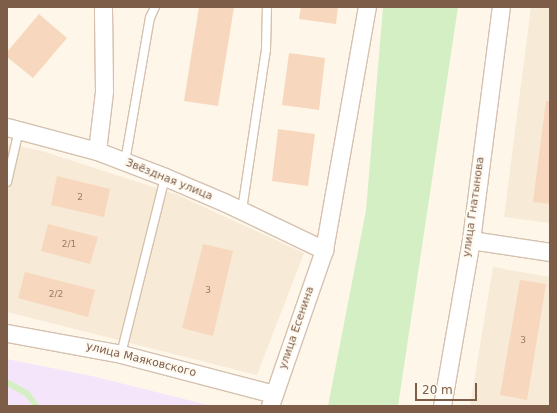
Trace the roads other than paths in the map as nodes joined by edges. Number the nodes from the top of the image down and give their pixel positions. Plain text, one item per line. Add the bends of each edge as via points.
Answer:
1 (103, 7) edge
2 (155, 7) edge
3 (268, 7) edge
4 (367, 7) edge
5 (501, 7) edge
6 (11, 125) edge
7 (97, 151) junction
8 (125, 162) junction
9 (165, 177) junction
10 (7, 182) edge
11 (242, 210) junction
12 (471, 240) junction
13 (324, 250) junction
14 (550, 252) edge
15 (7, 333) edge
16 (121, 354) junction
17 (272, 400) edge
18 (442, 406) edge

1 - 7 street via 104,91
2 - 8 lane via 150,18
3 - 11 lane via 265,21 266,50
4 - 13 street, улица Есенина
5 - 12 street, улица Гнатынова
6 - 7 street, Звёздная улица
6 - 10 lane
7 - 8 street, Звёздная улица
8 - 9 street, Звёздная улица
9 - 11 street, Звёздная улица
9 - 16 lane
11 - 13 street, Звёздная улица
12 - 14 street
12 - 18 street, улица Гнатынова
13 - 17 street, улица Есенина
15 - 16 street, улица Маяковского
16 - 17 street, улица Маяковского

